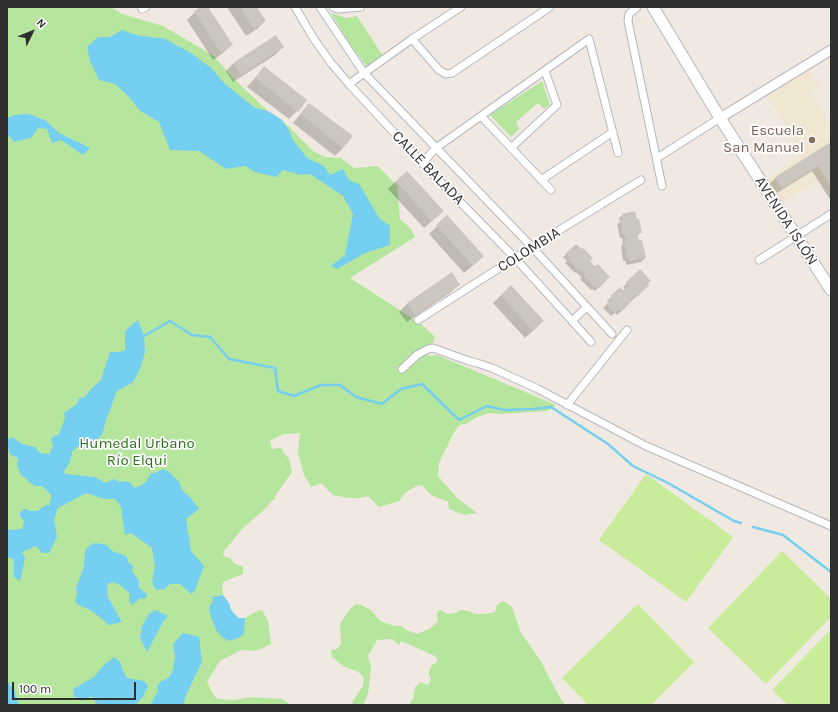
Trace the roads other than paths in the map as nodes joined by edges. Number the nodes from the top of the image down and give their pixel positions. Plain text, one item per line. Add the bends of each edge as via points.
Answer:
1 (295, 7) edge
2 (320, 7) edge
3 (333, 7) edge
4 (361, 7) edge
5 (461, 7) edge
6 (550, 7) edge
7 (637, 7) edge
8 (653, 7) edge
9 (412, 39) junction
10 (831, 50) edge
11 (544, 71) junction
12 (364, 73) junction
13 (349, 84) junction
14 (481, 116) junction
15 (720, 118) junction
16 (613, 132) junction
17 (436, 148) junction
18 (511, 148) junction
19 (618, 153) dead end
20 (657, 158) junction
21 (422, 163) junction
22 (541, 180) junction
23 (641, 180) dead end
24 (662, 186) dead end
25 (551, 190) dead end
26 (831, 214) edge
27 (796, 237) junction
28 (532, 247) junction
29 (515, 258) junction
30 (759, 260) dead end
31 (831, 290) edge
32 (587, 307) junction
33 (418, 320) dead end
34 (572, 321) junction
35 (627, 330) dead end
36 (612, 334) dead end
37 (591, 342) dead end
38 (402, 369) dead end
39 (568, 405) junction
40 (831, 526) edge

1 - 13 street, CALLE BALADA via 330,63
2 - 12 street, CALLE BALADA
3 - 4 street
5 - 9 street
6 - 9 street via 452,73 446,74 439,70
7 - 20 street via 629,14 628,21
8 - 15 main road, AVENIDA ISLÓN
9 - 12 street
10 - 15 street
11 - 14 street
11 - 16 street via 589,39
11 - 18 street via 558,105
12 - 13 street
12 - 17 street, CALLE BALADA
13 - 21 street, CALLE BALADA
14 - 17 street
14 - 18 street
15 - 20 street
15 - 27 main road, AVENIDA ISLÓN
16 - 19 street
16 - 22 street
17 - 21 street
17 - 28 street, CALLE BALADA
18 - 22 street
20 - 24 street
21 - 29 street, CALLE BALADA
22 - 25 street
23 - 28 street, COLOMBIA
26 - 27 street
27 - 30 street
27 - 31 main road, AVENIDA ISLÓN
28 - 29 street, COLOMBIA
28 - 32 street, CALLE BALADA
29 - 33 street, COLOMBIA
29 - 34 street, CALLE BALADA
32 - 34 street
32 - 36 street, CALLE BALADA
34 - 37 street, CALLE BALADA
35 - 39 street
38 - 39 street via 417,354 433,348 492,368
39 - 40 street via 646,446

